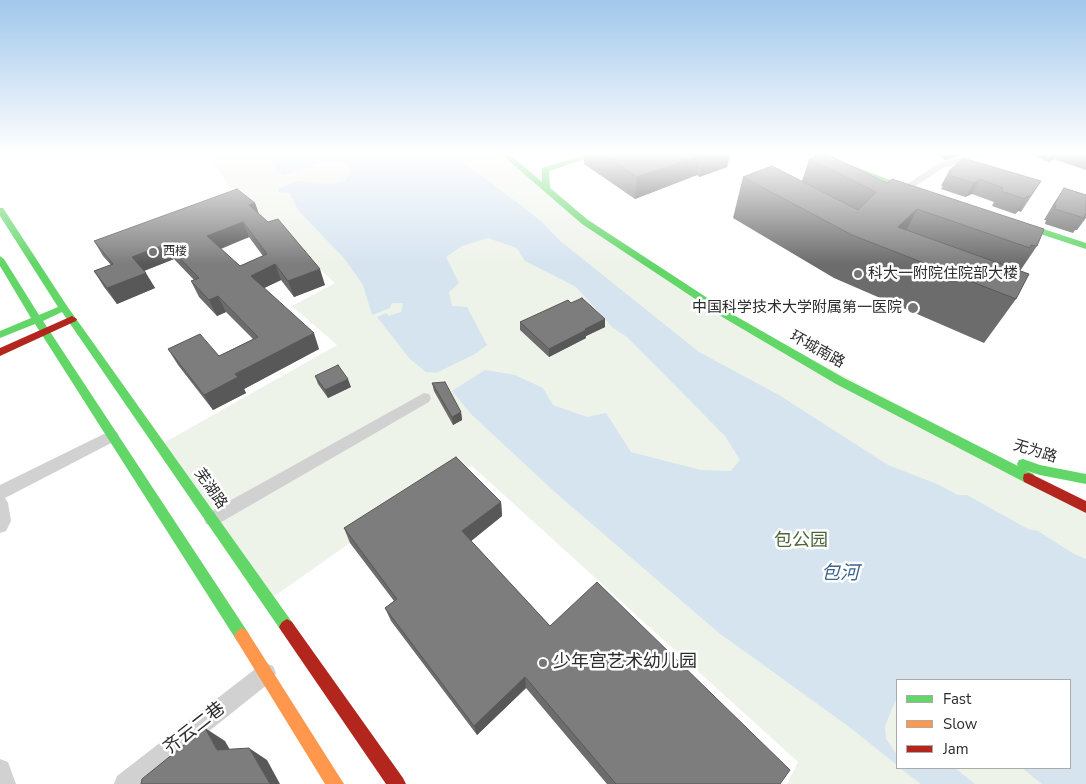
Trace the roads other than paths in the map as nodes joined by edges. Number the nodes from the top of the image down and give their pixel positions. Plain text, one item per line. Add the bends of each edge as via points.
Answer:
1 (546, 190) edge
2 (914, 191) edge
3 (924, 195) edge
4 (0, 210) edge
5 (1006, 221) edge
6 (1086, 246) edge
7 (0, 259) edge
8 (64, 308) junction
9 (37, 319) junction
10 (72, 319) junction
11 (44, 333) junction
12 (0, 335) edge
13 (0, 352) edge
14 (424, 398) dead end
15 (112, 436) junction
16 (975, 451) junction
17 (1086, 479) edge
18 (0, 493) edge
19 (0, 503) edge
20 (1086, 507) edge
21 (212, 519) junction
22 (0, 526) edge
23 (266, 674) junction
24 (0, 770) edge
25 (5, 784) edge
26 (125, 784) edge
27 (335, 784) edge
28 (397, 784) edge

1 - 16 main road, 环城南路 via 585,222 728,316 815,367
2 - 3 main road
4 - 8 main road, 芜湖路
5 - 6 main road
7 - 9 main road
8 - 9 main road
8 - 10 main road, 芜湖路
9 - 11 main road
9 - 12 main road
10 - 11 main road
10 - 21 main road, 芜湖路
11 - 13 main road
11 - 15 main road
14 - 21 street
15 - 18 street
15 - 23 main road
16 - 17 main road, 无为路 via 1040,470
16 - 20 main road, 环城南路
19 - 22 street via 3,521
21 - 28 main road, 芜湖路
23 - 26 street, 齐云二巷
23 - 27 main road
24 - 25 street

